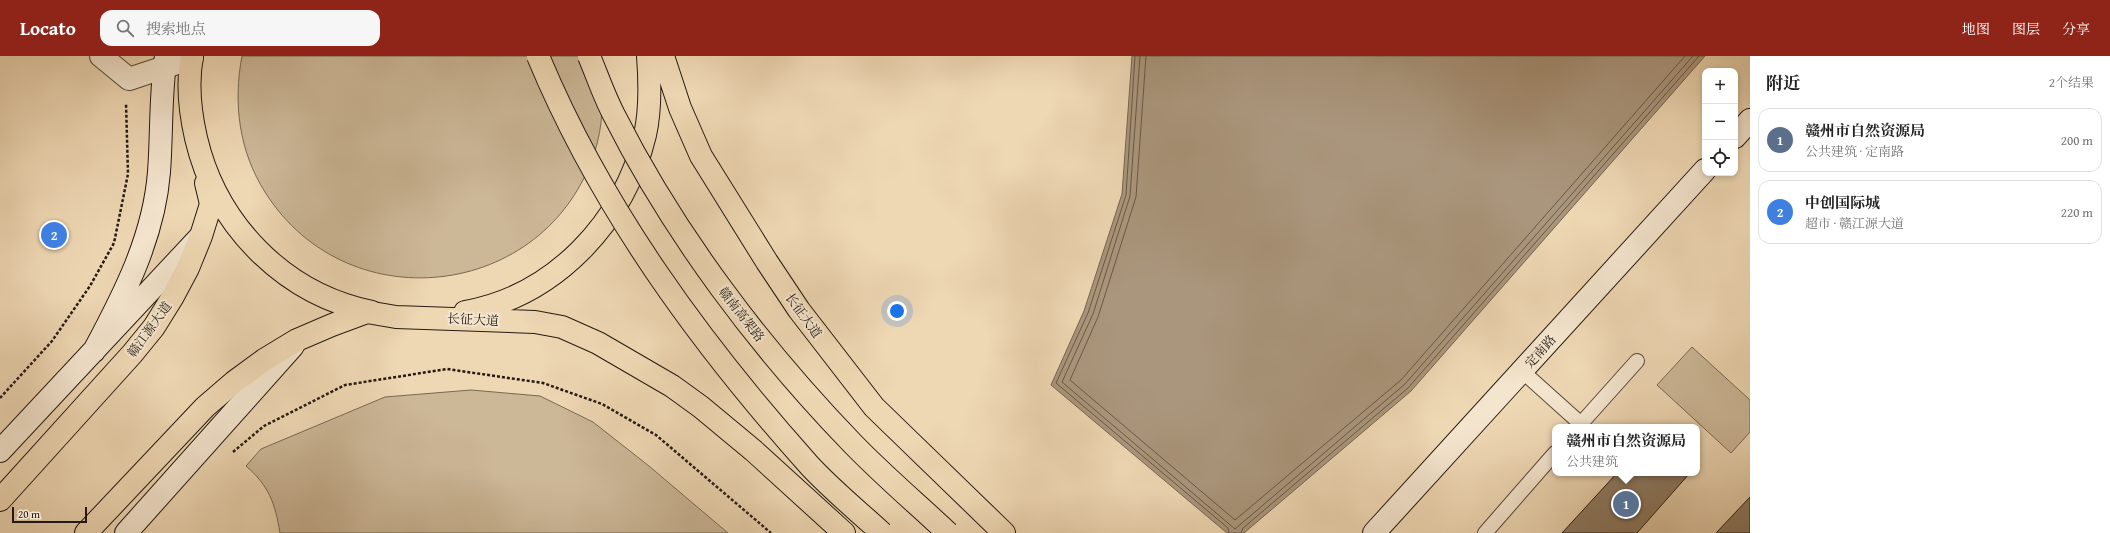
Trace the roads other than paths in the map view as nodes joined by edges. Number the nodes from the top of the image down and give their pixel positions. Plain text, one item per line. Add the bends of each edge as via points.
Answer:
1 (101, 56) edge
2 (538, 56) edge
3 (589, 56) edge
4 (648, 56) edge
5 (663, 56) edge
6 (192, 57) edge
7 (165, 62) edge
8 (192, 119) junction
9 (1750, 120) edge
10 (1738, 134) edge
11 (1702, 173) edge
12 (201, 236) junction
13 (396, 317) junction
14 (440, 317) junction
15 (297, 340) junction
16 (94, 351) junction
17 (1637, 361) dead end
18 (1522, 371) junction
19 (1578, 424) edge
20 (1582, 424) edge
21 (0, 451) edge
22 (1552, 456) edge
23 (0, 500) edge
24 (86, 533) edge
25 (126, 533) edge
26 (844, 533) edge
27 (882, 533) edge
28 (948, 533) edge
29 (1004, 533) edge
30 (1374, 533) edge
31 (1485, 533) edge

1 - 7 street via 128,79
2 - 27 main road, bridge via 596,176 654,270 715,353 810,466
3 - 28 main road, 赣南高架路, bridge via 613,114 662,202 724,291 790,375 854,445
4 - 14 main road via 650,92 645,134 633,174 614,211 588,244 556,272 521,294 481,310
5 - 29 main road, 长征大道 via 680,108 701,156 799,310 874,407
6 - 7 street
6 - 8 main road
7 - 16 street via 159,172 153,211 138,261
8 - 12 main road, 赣江源大道 via 211,204
8 - 13 main road via 202,162 220,202 245,238 276,268 313,292 353,308
9 - 10 street
11 - 18 street, 定南路
12 - 16 street
12 - 23 main road, 赣江源大道 via 188,268 154,327
13 - 14 main road
13 - 15 main road via 367,312
14 - 26 main road, 长征大道 via 535,322 562,328 598,343 672,386 702,407
15 - 24 main road via 264,360 205,407
15 - 25 street
16 - 21 street
17 - 20 lane
18 - 19 lane
18 - 30 street, 定南路
22 - 31 lane

